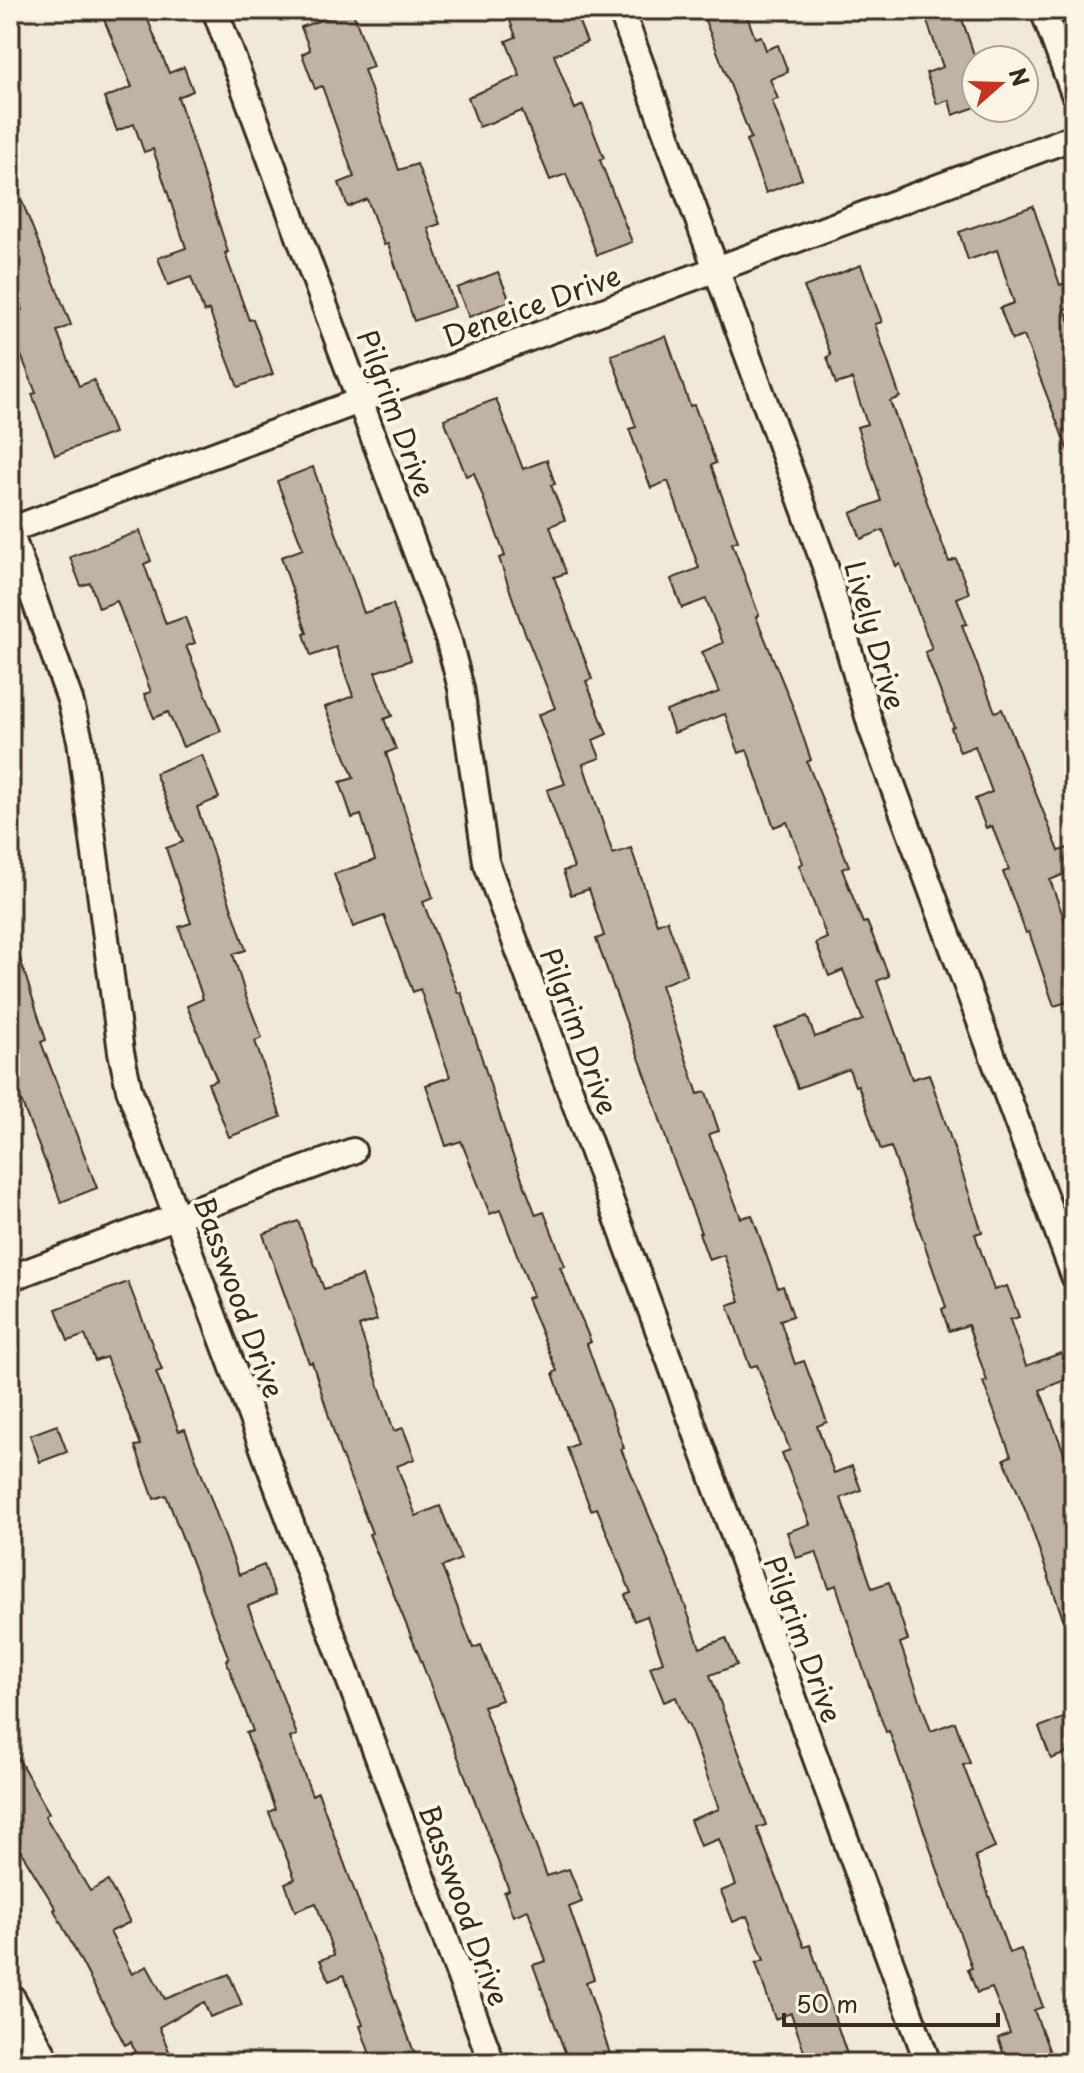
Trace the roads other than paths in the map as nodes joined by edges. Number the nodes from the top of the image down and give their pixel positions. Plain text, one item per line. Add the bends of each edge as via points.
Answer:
1 (215, 10) edge
2 (621, 10) edge
3 (1043, 10) edge
4 (1074, 94) edge
5 (1074, 137) edge
6 (716, 268) junction
7 (360, 400) junction
8 (10, 531) edge
9 (353, 1151) dead end
10 (178, 1216) junction
11 (1074, 1276) edge
12 (10, 1278) edge
13 (10, 2000) edge
14 (45, 2063) edge
15 (492, 2063) edge
16 (928, 2063) edge

1 - 7 street, Pilgrim Drive
2 - 6 street, Lively Drive
3 - 4 street
5 - 6 street, Deneice Drive
6 - 7 street, Deneice Drive
6 - 11 street, Lively Drive via 825,566 871,727
7 - 8 street, Deneice Drive
7 - 16 street, Pilgrim Drive via 456,664 486,862
8 - 10 street, Basswood Drive via 80,740 121,1052 129,1089
9 - 10 street
10 - 12 street
10 - 15 street, Basswood Drive
13 - 14 street

